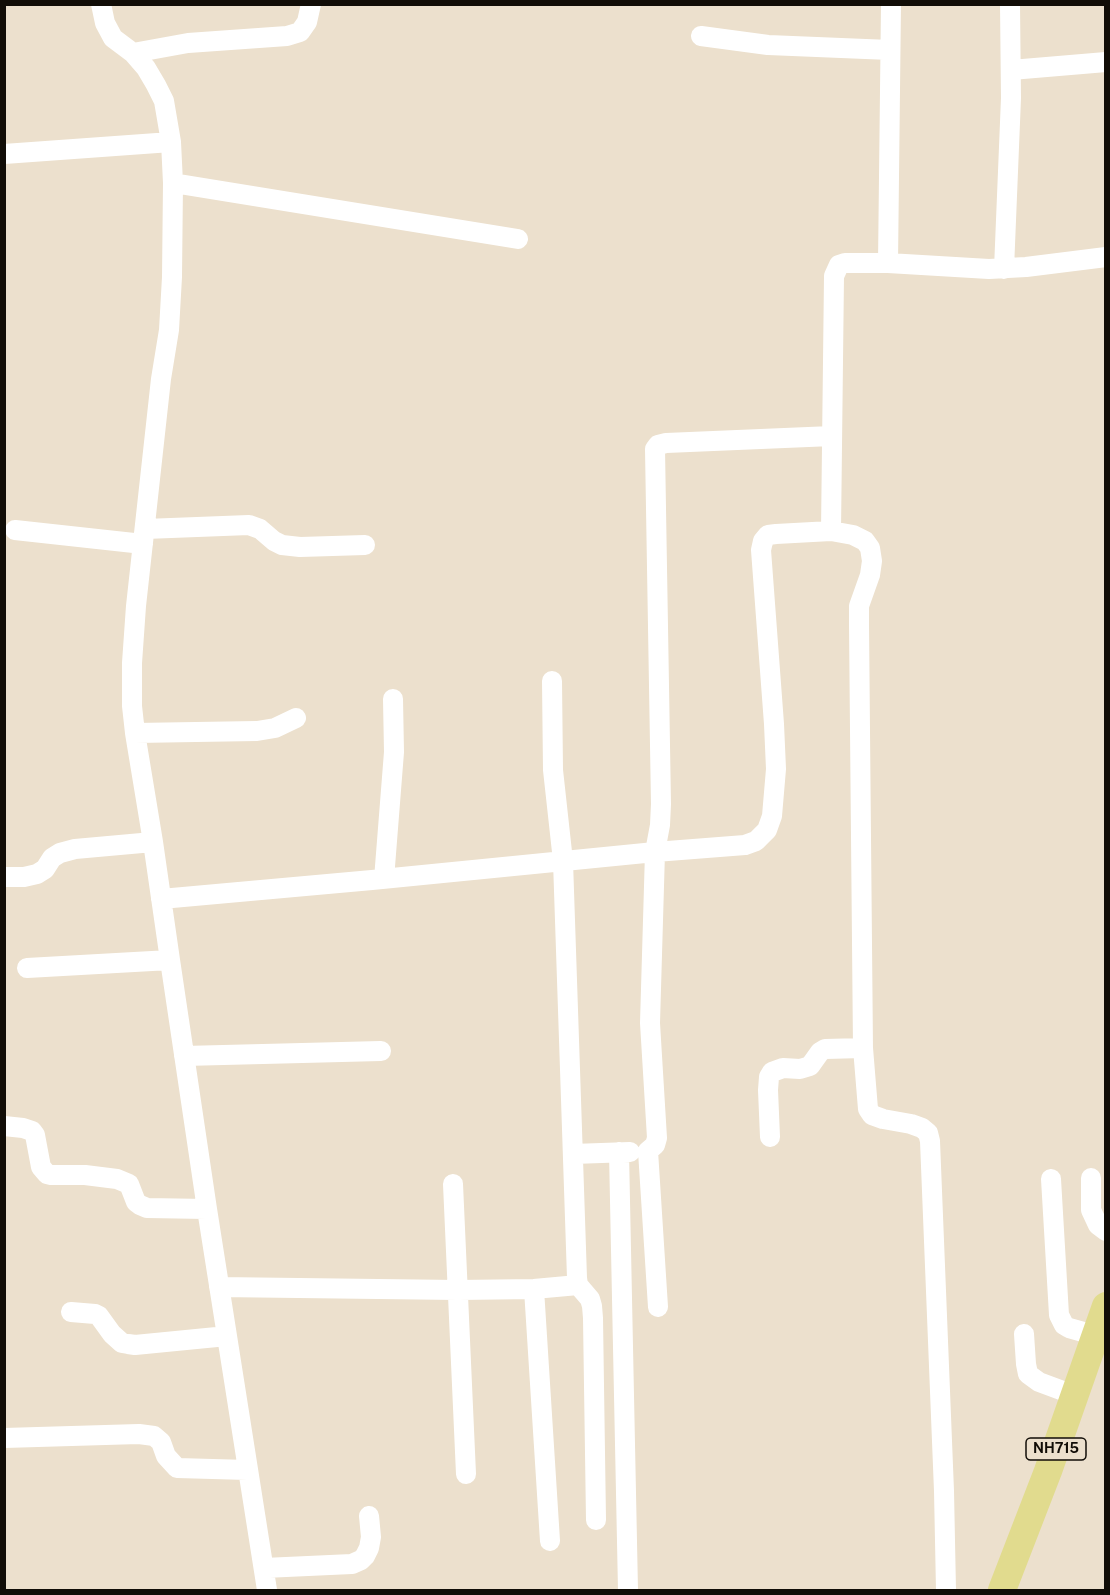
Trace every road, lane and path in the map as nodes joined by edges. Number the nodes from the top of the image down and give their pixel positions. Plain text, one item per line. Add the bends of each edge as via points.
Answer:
1 (101, 4) edge
2 (311, 4) edge
3 (891, 4) edge
4 (1010, 4) edge
5 (701, 36) dead end
6 (890, 50) junction
7 (133, 53) junction
8 (1106, 62) edge
9 (1011, 70) junction
10 (171, 142) junction
11 (4, 154) edge
12 (172, 183) junction
13 (518, 239) dead end
14 (1106, 256) edge
15 (888, 263) junction
16 (1004, 269) junction
17 (832, 436) junction
18 (15, 530) dead end
19 (831, 531) junction
20 (144, 536) junction
21 (365, 545) dead end
22 (552, 681) dead end
23 (393, 699) dead end
24 (296, 718) dead end
25 (135, 733) junction
26 (153, 842) junction
27 (655, 852) junction
28 (563, 861) junction
29 (4, 877) edge
30 (384, 879) junction
31 (161, 899) junction
32 (170, 960) junction
33 (27, 968) dead end
34 (863, 1047) junction
35 (381, 1051) dead end
36 (184, 1056) junction
37 (4, 1126) edge
38 (770, 1137) dead end
39 (648, 1151) junction
40 (619, 1152) junction
41 (573, 1154) junction
42 (1091, 1178) dead end
43 (1052, 1179) dead end
44 (453, 1184) dead end
45 (207, 1209) junction
46 (1106, 1231) edge
47 (578, 1285) junction
48 (219, 1287) junction
49 (534, 1289) junction
50 (458, 1290) junction
51 (1106, 1306) edge
52 (658, 1307) dead end
53 (71, 1312) dead end
54 (1024, 1334) dead end
55 (1094, 1335) junction
56 (227, 1336) junction
57 (1074, 1395) junction
58 (4, 1438) edge
59 (248, 1470) junction
60 (466, 1474) dead end
61 (369, 1516) dead end
62 (596, 1520) dead end
63 (550, 1541) dead end
64 (264, 1568) junction
65 (267, 1590) edge
66 (628, 1590) edge
67 (946, 1590) edge
68 (1002, 1590) edge

1 - 7 street via 113,38
2 - 7 street via 300,32 287,36 188,43
3 - 6 street
4 - 9 street
5 - 6 street via 768,45
6 - 15 street
7 - 10 street via 164,101
8 - 9 street
9 - 16 street
10 - 11 street
10 - 12 street
12 - 13 street
12 - 20 street via 169,330
14 - 16 street
15 - 16 street
15 - 17 street via 844,263 834,276
17 - 19 street
17 - 27 street via 666,443 655,449 661,804
18 - 20 street
19 - 27 street via 768,536 761,550 776,769 767,830 745,845
19 - 34 street via 865,541 872,561 859,606
20 - 21 street via 249,525 282,545
20 - 25 street via 132,663
22 - 28 street via 553,770
23 - 30 street via 394,752
24 - 25 street via 276,728 256,731
25 - 26 street
26 - 29 street via 75,849 52,858 37,874
26 - 31 street
27 - 28 street
27 - 39 street via 650,1023 657,1138
28 - 30 street
28 - 41 street
30 - 31 street
31 - 32 street
32 - 33 street
32 - 36 street
34 - 38 street via 825,1049 810,1066 772,1072 768,1090
34 - 67 street via 868,1109 872,1115 922,1128 930,1141
35 - 36 street
36 - 45 street
37 - 45 street via 32,1131 41,1167 47,1174 117,1179 129,1184 136,1202 147,1208
39 - 40 street
39 - 52 street
40 - 41 street
40 - 66 street
41 - 47 street
42 - 46 street via 1091,1210 1098,1225
43 - 55 street via 1059,1315 1069,1328
44 - 50 street
45 - 48 street
47 - 49 street
47 - 62 street via 592,1306
48 - 50 street
48 - 56 street
49 - 50 street
49 - 63 street
50 - 60 street
51 - 55 highway, NH715
53 - 56 street via 99,1316 112,1334 128,1344
54 - 57 street via 1028,1374
55 - 57 highway, NH715
56 - 59 street
57 - 68 highway, NH715
58 - 59 street via 139,1434 154,1436 177,1468
59 - 64 street
61 - 64 street via 369,1548 361,1560 352,1564
64 - 65 street

